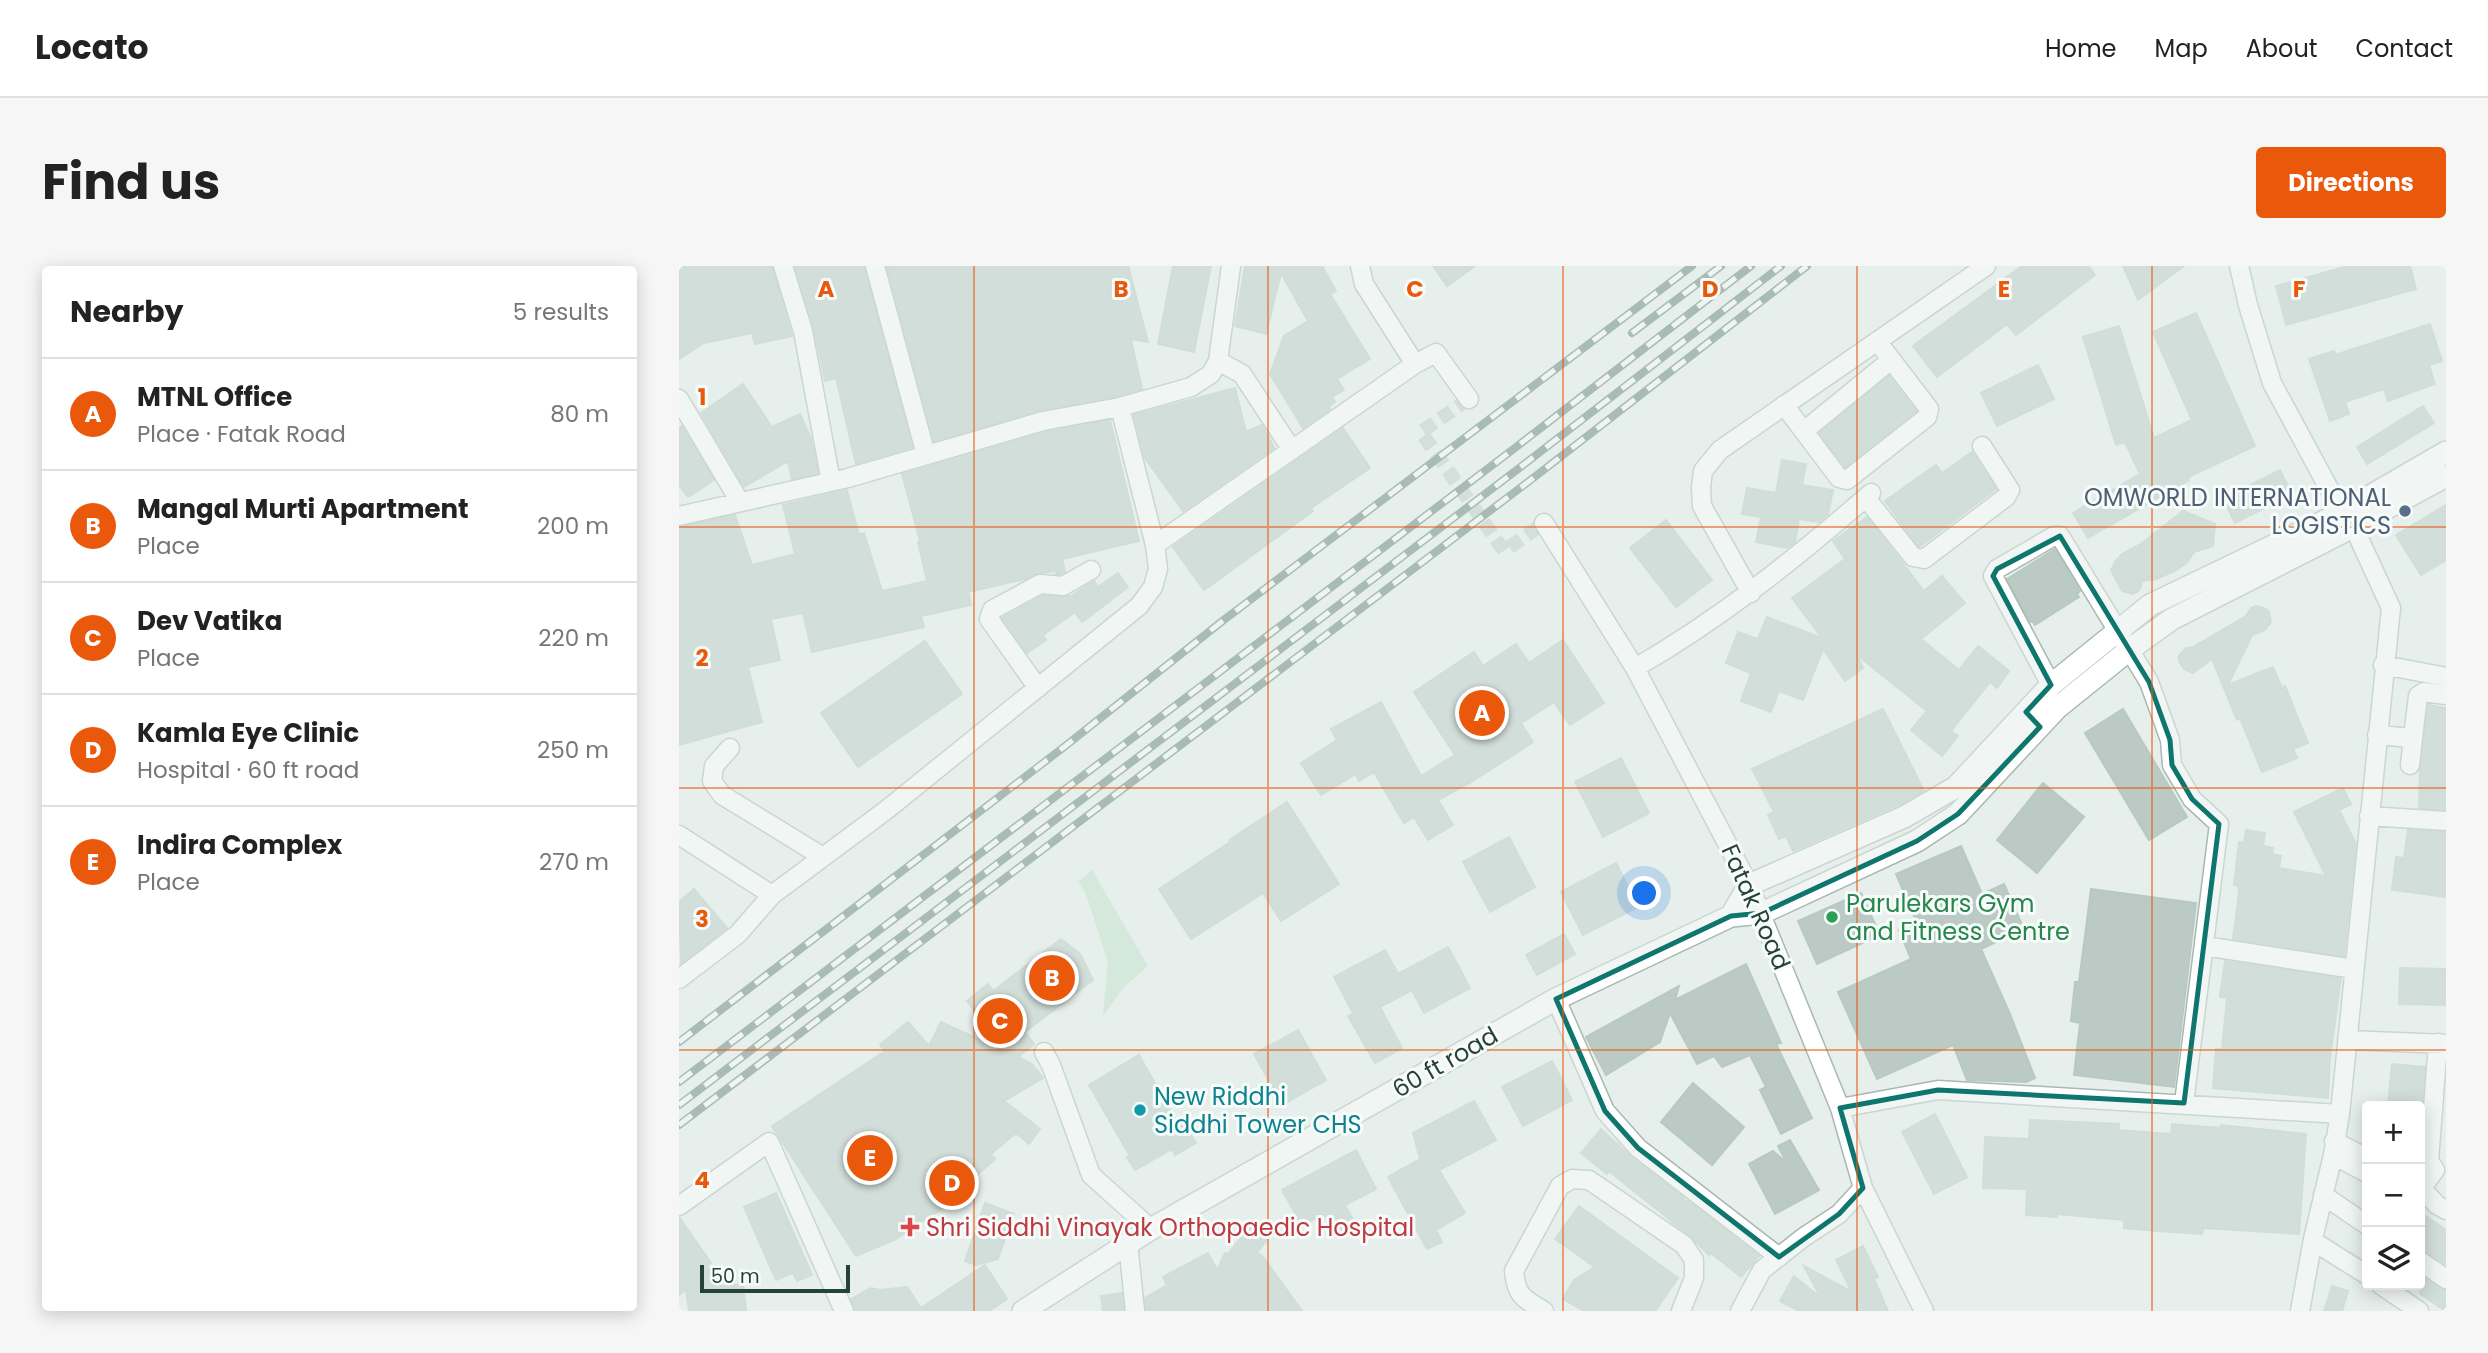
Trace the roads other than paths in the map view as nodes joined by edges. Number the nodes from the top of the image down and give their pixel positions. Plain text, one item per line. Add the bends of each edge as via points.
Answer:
1 (783, 266) edge
2 (876, 266) edge
3 (1231, 266) edge
4 (1360, 266) edge
5 (1986, 266) edge
6 (2239, 266) edge
7 (1877, 341) junction
8 (1892, 360) junction
9 (1218, 361) junction
10 (1415, 364) junction
11 (679, 399) edge
12 (1469, 399) dead end
13 (1784, 405) junction
14 (1120, 407) junction
15 (1804, 431) junction
16 (1982, 446) dead end
17 (1292, 450) junction
18 (2446, 452) edge
19 (926, 455) junction
20 (2446, 476) edge
21 (831, 482) junction
22 (740, 502) junction
23 (679, 516) edge
24 (2348, 519) junction
25 (1544, 523) dead end
26 (1156, 545) junction
27 (1091, 570) dead end
28 (1751, 593) junction
29 (2123, 641) junction
30 (2383, 665) junction
31 (1635, 668) junction
32 (2446, 677) edge
33 (2051, 685) junction
34 (1038, 688) junction
35 (2446, 695) edge
36 (2033, 719) junction
37 (2377, 735) junction
38 (2413, 738) junction
39 (730, 748) dead end
40 (2410, 765) dead end
41 (1963, 794) junction
42 (2369, 816) junction
43 (2446, 821) edge
44 (679, 835) edge
45 (823, 857) junction
46 (1749, 885) junction
47 (772, 895) junction
48 (1762, 913) junction
49 (1731, 916) junction
50 (2204, 946) junction
51 (2354, 969) junction
52 (679, 979) edge
53 (1556, 999) junction
54 (2347, 1040) junction
55 (2442, 1044) edge
56 (1044, 1052) dead end
57 (2441, 1080) edge
58 (2184, 1103) junction
59 (1840, 1108) junction
60 (2340, 1114) junction
61 (2334, 1148) junction
62 (2362, 1156) edge
63 (2362, 1169) edge
64 (2441, 1170) edge
65 (2425, 1184) edge
66 (1863, 1188) junction
67 (2425, 1192) edge
68 (2323, 1195) junction
69 (679, 1206) edge
70 (2446, 1210) edge
71 (2362, 1222) edge
72 (1151, 1229) junction
73 (2313, 1241) junction
74 (1128, 1243) junction
75 (1779, 1257) junction
76 (2425, 1264) edge
77 (2362, 1272) edge
78 (2446, 1279) edge
79 (2388, 1290) edge
80 (844, 1311) edge
81 (1023, 1311) edge
82 (1135, 1311) edge
83 (1544, 1311) edge
84 (1681, 1311) edge
85 (1740, 1311) edge
86 (1924, 1311) edge
87 (2300, 1311) edge
88 (2419, 1311) edge

1 - 21 street via 803,331
2 - 19 street
3 - 9 street
4 - 10 street via 1364,284
5 - 7 street
6 - 24 street via 2272,383
7 - 8 street
7 - 13 street
8 - 15 street
8 - 15 street via 1929,409 1927,417 1847,480 1839,478
9 - 14 street via 1211,374 1191,387
9 - 17 street via 1242,374
10 - 12 street via 1436,353
10 - 17 street
11 - 22 street
13 - 15 street
13 - 28 street via 1720,450 1703,471 1702,506
14 - 19 street via 1043,421
14 - 26 street
16 - 28 street via 2010,489 1924,559 1913,557 1868,495
17 - 26 street
18 - 24 street
19 - 21 street
20 - 24 street
21 - 22 street
22 - 23 street
24 - 29 street via 2150,605
24 - 30 street via 2391,608
25 - 31 street, Fatak Road
26 - 34 street via 1158,569 1153,587 1139,606
27 - 34 street via 1063,586 1040,584 992,610 989,619
28 - 31 street
29 - 33 street
29 - 33 street via 2060,536 1997,569 1993,576
29 - 36 street via 2057,708
29 - 50 street via 2149,682 2170,740 2172,765 2192,799 2219,824
30 - 32 street
30 - 37 street
31 - 46 street, Fatak Road
33 - 36 street
34 - 45 street
35 - 38 street via 2424,692 2418,696
36 - 41 street
37 - 38 street
37 - 42 street
38 - 40 street
39 - 45 street via 714,766 712,781 722,795
41 - 46 street
41 - 48 street via 1958,814 1917,841
42 - 43 street
42 - 51 street
44 - 47 street
45 - 47 street
46 - 48 street, Fatak Road
46 - 49 street
47 - 52 street via 739,934
48 - 49 street
48 - 59 street, Fatak Road
49 - 53 street, 60 ft road
50 - 51 street
50 - 58 street
51 - 54 street
53 - 72 street, 60 ft road
53 - 75 street via 1605,1111 1638,1148
54 - 55 street
54 - 60 street
55 - 57 street
56 - 72 street via 1091,1175
57 - 64 street via 2429,1161
58 - 59 street via 1938,1090
58 - 60 street
59 - 66 street, Fatak Road
60 - 61 street
61 - 62 street
61 - 63 street
61 - 68 street
64 - 65 street
66 - 75 street via 1839,1214
66 - 86 street, Fatak Road
67 - 70 street
68 - 71 street
68 - 73 street
69 - 80 street via 769,1142
72 - 74 street, 60 ft road
73 - 77 street
73 - 87 street
74 - 81 street, 60 ft road
74 - 82 street
75 - 85 street via 1762,1270
76 - 78 street
79 - 88 street
83 - 84 street via 1524,1299 1515,1286 1514,1271 1560,1185 1572,1179 1589,1180 1684,1245 1694,1260 1694,1278

